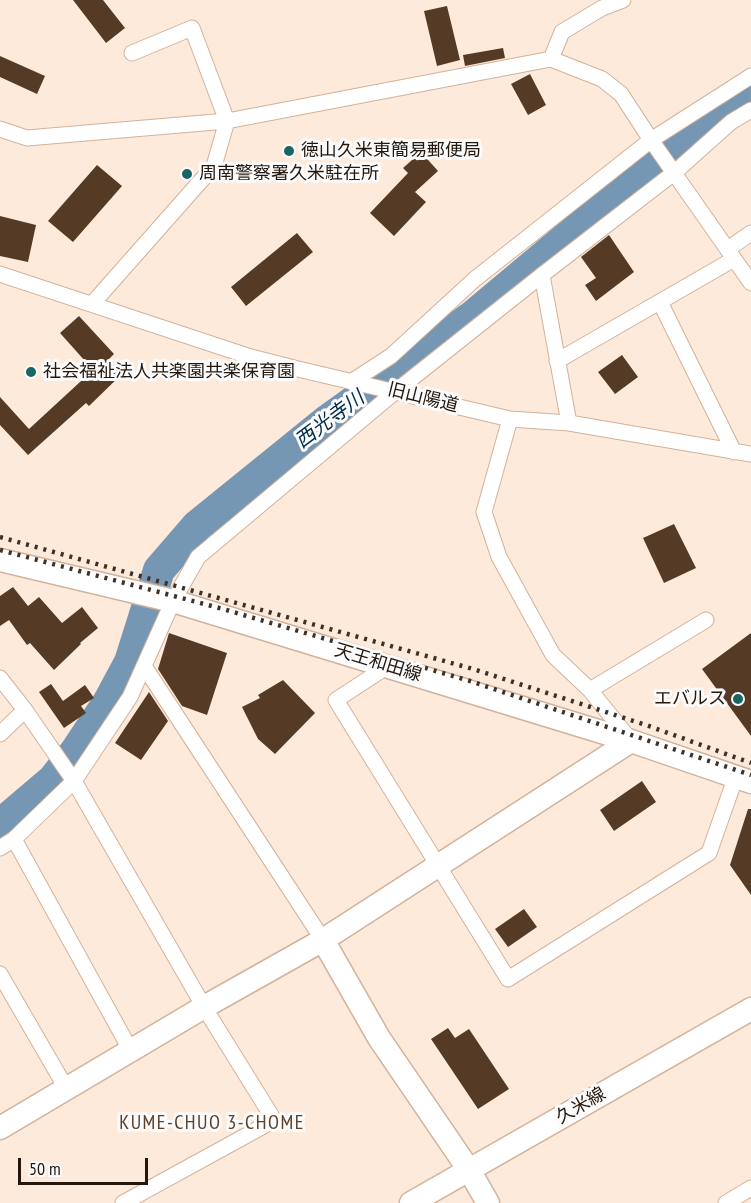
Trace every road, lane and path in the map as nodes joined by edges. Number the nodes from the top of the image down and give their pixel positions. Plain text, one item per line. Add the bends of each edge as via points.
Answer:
1 (623, 0) edge
2 (132, 53) dead end
3 (551, 59) junction
4 (751, 76) edge
5 (751, 110) edge
6 (227, 121) junction
7 (0, 129) edge
8 (651, 140) junction
9 (675, 172) junction
10 (751, 233) edge
11 (731, 254) junction
12 (0, 274) edge
13 (542, 275) junction
14 (751, 283) edge
15 (660, 302) junction
16 (92, 304) junction
17 (557, 361) junction
18 (351, 382) junction
19 (396, 392) junction
20 (510, 419) junction
21 (569, 423) junction
22 (734, 452) junction
23 (751, 454) edge
24 (0, 560) edge
25 (173, 601) junction
26 (706, 620) dead end
27 (144, 666) junction
28 (388, 666) junction
29 (0, 678) edge
30 (590, 690) junction
31 (25, 711) junction
32 (0, 734) edge
33 (631, 741) junction
34 (743, 779) edge
35 (74, 781) junction
36 (14, 839) junction
37 (0, 848) edge
38 (439, 864) junction
39 (323, 940) junction
40 (0, 974) edge
41 (204, 1007) junction
42 (751, 1009) edge
43 (132, 1051) junction
44 (66, 1088) junction
45 (0, 1128) edge
46 (469, 1170) junction
47 (751, 1188) edge
48 (123, 1203) edge
49 (411, 1203) edge
50 (488, 1203) edge
51 (726, 1203) edge

1 - 3 street via 562,32
2 - 6 street via 192,28
3 - 6 street
3 - 8 street via 602,80 621,94
4 - 8 street
5 - 9 street via 731,122
6 - 7 street via 27,138
6 - 16 street via 214,166
8 - 9 street
8 - 18 street via 475,279 391,356
9 - 11 street
9 - 13 street
10 - 11 street
11 - 14 street
11 - 15 street
12 - 16 street, 旧山陽道
13 - 17 street
13 - 19 street
15 - 17 street
15 - 22 street
16 - 18 street, 旧山陽道 via 251,357
17 - 21 street
18 - 19 street, 旧山陽道
19 - 20 street, 旧山陽道
19 - 25 street via 198,556
20 - 21 street, 旧山陽道
20 - 30 street via 484,512 499,557 553,655
21 - 22 street, 旧山陽道
22 - 23 street, 旧山陽道
24 - 25 street, 天王和田線
25 - 27 street
25 - 28 street, 天王和田線
26 - 30 street
27 - 35 street via 130,697
27 - 39 street
28 - 33 street, 天王和田線
28 - 38 street via 336,699
29 - 31 street
30 - 33 street
31 - 32 street
31 - 35 street
33 - 34 street, 天王和田線
33 - 38 street
34 - 38 street via 709,853 508,979
35 - 36 street
35 - 41 street
36 - 37 street
36 - 43 street
38 - 39 street
39 - 41 street
39 - 46 street via 379,1038
40 - 44 street
41 - 43 street
41 - 48 street via 271,1115 269,1123
42 - 46 street, 久米線
43 - 44 street
44 - 45 street
46 - 49 street, 久米線
46 - 50 street
47 - 51 street

